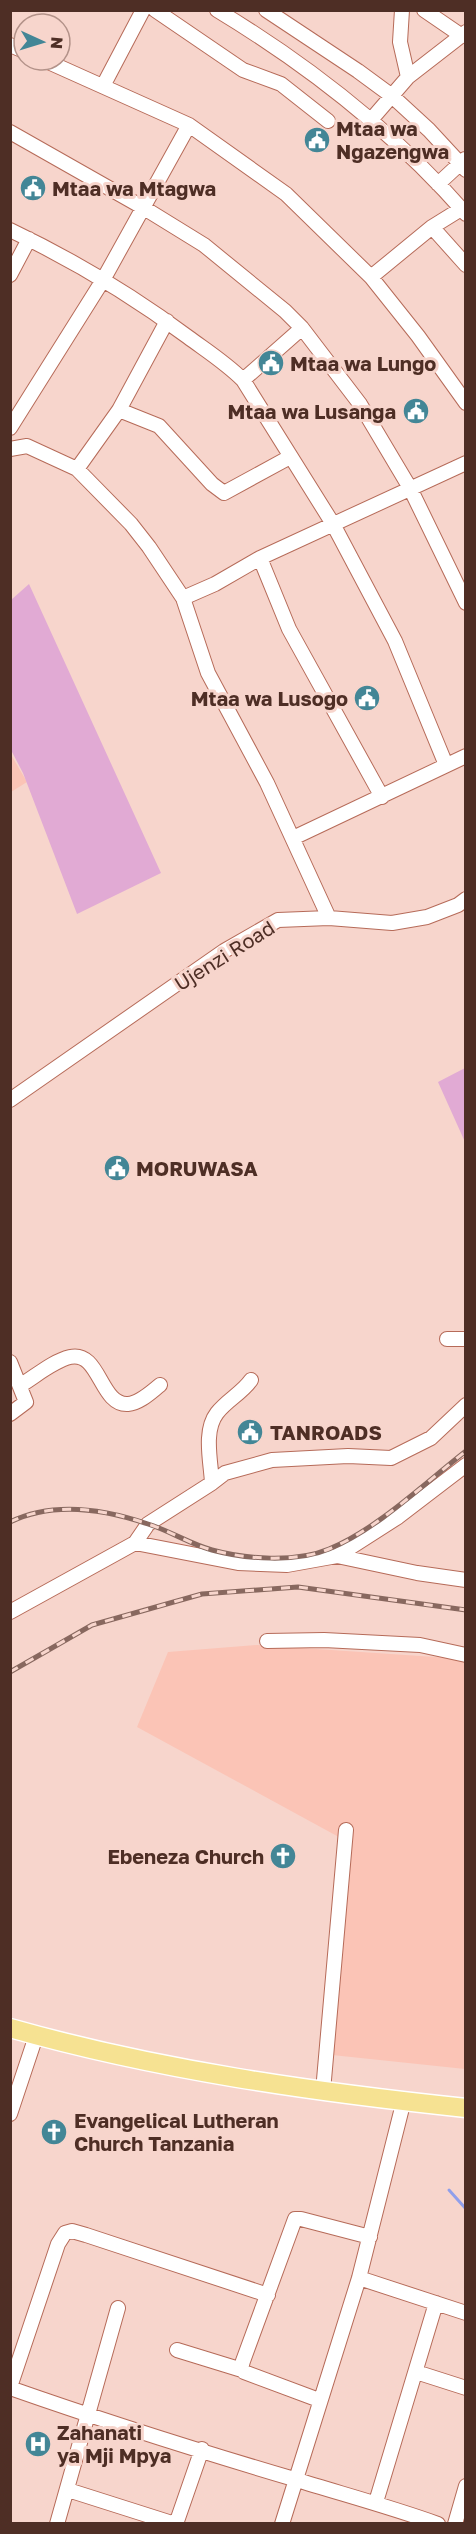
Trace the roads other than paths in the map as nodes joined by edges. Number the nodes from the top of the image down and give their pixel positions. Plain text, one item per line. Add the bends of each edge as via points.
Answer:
1 (143, 10) edge
2 (155, 10) edge
3 (217, 10) edge
4 (266, 10) edge
5 (402, 10) edge
6 (424, 10) edge
7 (464, 34) edge
8 (72, 72) edge
9 (408, 77) junction
10 (104, 86) junction
11 (392, 96) junction
12 (328, 121) dead end
13 (370, 121) junction
14 (189, 125) junction
15 (10, 132) edge
16 (463, 164) edge
17 (438, 184) junction
18 (144, 208) junction
19 (463, 212) edge
20 (432, 227) junction
21 (10, 230) edge
22 (29, 239) junction
23 (465, 265) edge
24 (10, 275) edge
25 (371, 277) junction
26 (103, 280) junction
27 (167, 321) junction
28 (302, 328) junction
29 (243, 380) junction
30 (465, 403) edge
31 (119, 410) junction
32 (10, 428) edge
33 (10, 449) edge
34 (290, 457) junction
35 (465, 463) edge
36 (77, 469) junction
37 (410, 488) junction
38 (333, 524) junction
39 (260, 558) junction
40 (183, 598) junction
41 (465, 603) edge
42 (465, 756) edge
43 (446, 765) junction
44 (382, 797) junction
45 (294, 838) junction
46 (465, 899) edge
47 (329, 918) junction
48 (10, 1100) edge
49 (447, 1339) dead end
50 (465, 1339) edge
51 (10, 1362) edge
52 (251, 1380) dead end
53 (21, 1385) junction
54 (160, 1385) dead end
55 (465, 1405) edge
56 (10, 1414) edge
57 (465, 1465) edge
58 (212, 1483) junction
59 (135, 1543) junction
60 (337, 1556) junction
61 (465, 1580) edge
62 (10, 1612) edge
63 (267, 1641) dead end
64 (465, 1654) edge
65 (346, 1830) dead end
66 (10, 2028) edge
67 (36, 2036) junction
68 (323, 2091) junction
69 (404, 2100) junction
70 (465, 2108) edge
71 (10, 2114) edge
72 (370, 2237) junction
73 (359, 2278) junction
74 (268, 2295) junction
75 (436, 2303) junction
76 (118, 2308) dead end
77 (465, 2313) edge
78 (177, 2350) dead end
79 (242, 2370) junction
80 (416, 2372) junction
81 (10, 2388) edge
82 (465, 2388) edge
83 (319, 2400) junction
84 (88, 2415) junction
85 (202, 2449) junction
86 (295, 2480) junction
87 (465, 2486) edge
88 (68, 2490) junction
89 (376, 2502) junction
90 (57, 2523) edge
91 (176, 2523) edge
92 (282, 2523) edge
93 (438, 2523) edge
94 (455, 2523) edge

1 - 10 street
2 - 12 street via 243,70 281,84
3 - 13 street via 315,74
4 - 11 street
5 - 9 street via 400,42
6 - 7 street
7 - 9 street
8 - 10 street
9 - 11 street
10 - 14 street
11 - 13 street
11 - 16 street
13 - 17 street
14 - 18 street
14 - 25 street via 286,194
15 - 18 street
16 - 17 street
17 - 19 street
18 - 26 street
18 - 28 street via 204,245
19 - 20 street
20 - 23 street
20 - 25 street
21 - 22 street
22 - 24 street
22 - 26 street
25 - 30 street
26 - 27 street
26 - 32 street
27 - 29 street
27 - 31 street
28 - 29 street
28 - 37 street via 360,404
29 - 34 street
31 - 34 street via 159,426 224,493
31 - 36 street
33 - 36 street via 27,446
34 - 38 street
35 - 37 street
36 - 40 street via 137,532
37 - 38 street
37 - 41 street
38 - 39 street
38 - 43 street via 395,641
39 - 40 street
39 - 44 street via 289,629
40 - 45 street via 208,673
42 - 43 street
43 - 44 street
44 - 45 street
45 - 47 street
46 - 47 street, Ujenzi Road via 427,916 392,924
47 - 48 street, Ujenzi Road via 278,920 256,930
49 - 50 street
51 - 53 street
52 - 58 street via 217,1413 209,1427
53 - 54 street via 71,1356 81,1358 94,1369 111,1397 121,1403 136,1402
53 - 56 street via 26,1402
55 - 58 street via 431,1438 391,1458 272,1460 225,1473
57 - 60 street via 398,1517
58 - 59 street via 148,1524
59 - 60 street via 238,1563 287,1565
59 - 62 street
60 - 61 street
63 - 64 street via 409,1644
65 - 68 street
66 - 67 main road
67 - 68 main road via 153,2062
67 - 71 street
68 - 69 main road
69 - 70 main road
69 - 72 street
72 - 73 street
72 - 74 street via 296,2218
73 - 75 street
73 - 83 street
74 - 79 street
74 - 81 street via 86,2235 65,2232
75 - 77 street
75 - 80 street
76 - 84 street
78 - 79 street
79 - 83 street
80 - 82 street
80 - 89 street
81 - 84 street
83 - 86 street
84 - 85 street
84 - 88 street
85 - 86 street
85 - 91 street
86 - 89 street
86 - 92 street
87 - 94 street
88 - 90 street
88 - 91 street
89 - 93 street

